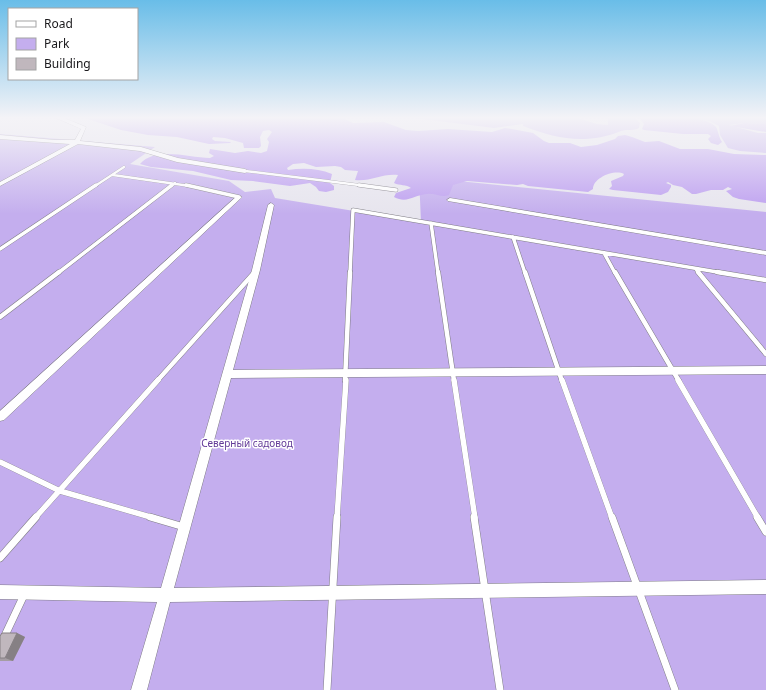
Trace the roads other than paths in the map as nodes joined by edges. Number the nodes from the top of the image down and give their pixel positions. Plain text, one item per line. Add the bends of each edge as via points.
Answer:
1 (64, 149) edge
2 (142, 149) edge
3 (124, 167) dead end
4 (245, 171) joint
5 (113, 175) junction
6 (174, 183) junction
7 (0, 184) edge
8 (396, 190) dead end
9 (240, 197) joint
10 (450, 200) dead end
11 (271, 205) dead end
12 (431, 223) junction
13 (513, 237) junction
14 (0, 249) edge
15 (604, 253) junction
16 (766, 253) edge
17 (696, 268) junction
18 (256, 270) junction
19 (766, 280) edge
20 (0, 317) edge
21 (766, 354) edge
22 (766, 370) edge
23 (673, 371) junction
24 (454, 372) junction
25 (559, 372) junction
26 (346, 373) junction
27 (227, 374) junction
28 (0, 417) edge
29 (0, 462) edge
30 (60, 491) junction
31 (184, 527) junction
32 (766, 532) edge
33 (0, 558) edge
34 (766, 587) edge
35 (638, 589) junction
36 (484, 591) junction
37 (0, 592) edge
38 (26, 592) junction
39 (333, 592) junction
40 (165, 594) junction
41 (0, 646) edge
42 (139, 690) edge
43 (327, 690) edge
44 (500, 690) edge
45 (675, 690) edge

1 - 7 street
2 - 4 street via 176,160
3 - 5 lane
4 - 8 lane
5 - 6 lane
5 - 14 lane
6 - 9 lane
6 - 20 lane
9 - 28 street
10 - 16 street
11 - 18 street
12 - 13 lane
12 - 24 lane
12 - 26 lane via 353,210
13 - 15 lane
13 - 25 lane
15 - 17 lane
15 - 23 lane
17 - 19 lane
17 - 21 lane
18 - 27 street
18 - 30 lane
22 - 23 street
23 - 25 street
23 - 32 lane
24 - 25 street
24 - 26 street
24 - 36 lane
25 - 35 lane
26 - 27 street
26 - 39 lane
27 - 31 street
29 - 30 lane
30 - 31 lane
30 - 33 lane
31 - 40 street
34 - 35 street
35 - 36 street
35 - 45 lane
36 - 39 street
36 - 44 lane
37 - 38 street
38 - 40 street
38 - 41 lane
39 - 40 street
39 - 43 lane
40 - 42 street

